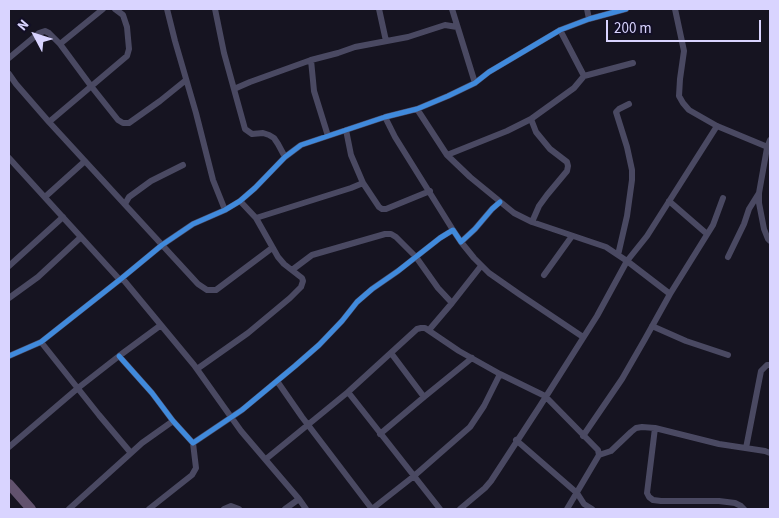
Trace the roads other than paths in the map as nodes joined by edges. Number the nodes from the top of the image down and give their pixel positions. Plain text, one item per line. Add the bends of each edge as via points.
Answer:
1 (104, 9) edge
2 (115, 9) edge
3 (167, 9) edge
4 (215, 9) edge
5 (380, 9) edge
6 (587, 9) edge
7 (626, 9) edge
8 (675, 9) edge
9 (453, 12) edge
10 (589, 19) junction
11 (445, 25) junction
12 (457, 26) junction
13 (560, 30) junction
14 (386, 41) junction
15 (60, 44) junction
16 (9, 58) edge
17 (311, 60) junction
18 (633, 63) dead end
19 (9, 74) edge
20 (584, 76) junction
21 (186, 80) junction
22 (475, 84) junction
23 (91, 86) junction
24 (234, 89) junction
25 (630, 104) dead end
26 (417, 109) junction
27 (385, 117) junction
28 (531, 119) junction
29 (50, 122) junction
30 (717, 126) junction
31 (346, 130) junction
32 (328, 136) junction
33 (770, 140) edge
34 (769, 148) edge
35 (447, 155) junction
36 (285, 157) junction
37 (85, 161) junction
38 (10, 162) edge
39 (183, 165) dead end
40 (363, 183) junction
41 (430, 191) junction
42 (759, 193) junction
43 (45, 197) junction
44 (724, 198) dead end
45 (240, 201) junction
46 (669, 201) junction
47 (500, 202) junction
48 (125, 204) junction
49 (225, 210) junction
50 (64, 217) junction
51 (256, 218) junction
52 (532, 222) junction
53 (453, 230) junction
54 (707, 234) junction
55 (572, 236) junction
56 (81, 237) junction
57 (770, 241) edge
58 (461, 242) junction
59 (162, 245) junction
60 (272, 248) junction
61 (618, 255) junction
62 (416, 257) junction
63 (728, 257) dead end
64 (627, 261) junction
65 (9, 266) edge
66 (481, 266) junction
67 (292, 270) junction
68 (544, 275) dead end
69 (121, 279) junction
70 (670, 294) junction
71 (9, 298) edge
72 (452, 303) junction
73 (161, 325) junction
74 (652, 326) junction
75 (429, 330) junction
76 (583, 337) junction
77 (41, 342) junction
78 (391, 353) junction
79 (728, 355) dead end
80 (9, 356) edge
81 (119, 356) junction
82 (472, 358) junction
83 (770, 365) edge
84 (197, 369) junction
85 (500, 374) junction
86 (276, 381) junction
87 (78, 388) junction
88 (348, 392) junction
89 (545, 396) junction
90 (424, 397) junction
91 (231, 418) junction
92 (173, 421) junction
93 (308, 424) junction
94 (655, 428) junction
95 (380, 434) junction
96 (583, 436) junction
97 (516, 440) junction
98 (193, 443) junction
99 (9, 447) edge
100 (746, 448) junction
101 (769, 450) edge
102 (131, 453) junction
103 (599, 455) junction
104 (266, 459) junction
105 (414, 476) junction
106 (9, 484) edge
107 (577, 493) junction
108 (300, 499) junction
109 (31, 509) edge
110 (69, 509) edge
111 (150, 509) edge
112 (224, 509) edge
113 (239, 509) edge
114 (285, 509) edge
115 (306, 509) edge
116 (372, 509) edge
117 (440, 509) edge
118 (460, 509) edge
119 (567, 509) edge
120 (592, 509) edge
121 (744, 509) edge

1 - 15 street
2 - 23 street via 123,15 127,27 127,56
3 - 21 street
4 - 24 street
5 - 14 street
6 - 10 street
7 - 10 street
8 - 30 street via 684,51 679,96 690,110
9 - 11 street
9 - 12 street
10 - 13 street
11 - 12 street
11 - 14 street
12 - 22 street
13 - 20 street
13 - 22 street via 489,72
14 - 17 street via 355,46
15 - 16 street via 44,31
15 - 23 street
17 - 24 street
17 - 32 street via 314,91
18 - 20 street
19 - 29 street
20 - 28 street via 574,88
21 - 23 street via 129,123 118,120
21 - 49 street
22 - 26 street
23 - 29 street
24 - 36 street via 245,128 252,134 263,133 274,138
25 - 61 street via 616,112 632,170 627,216
26 - 27 street
26 - 35 street
27 - 31 street
27 - 41 street
28 - 35 street
28 - 52 street via 536,132 568,166 539,206
29 - 37 street
30 - 34 street
30 - 46 street
31 - 32 street
31 - 40 street
32 - 36 street via 301,146
33 - 34 street
34 - 42 street
35 - 47 street
36 - 45 street
37 - 43 street
37 - 48 street
38 - 43 street
39 - 48 street via 145,185
40 - 41 street via 382,209
40 - 51 street
41 - 53 street
42 - 57 street via 764,229
42 - 63 street
43 - 50 street
44 - 54 street
45 - 49 street
45 - 51 street
46 - 54 street
46 - 64 street
47 - 52 street
47 - 58 street
48 - 59 street
49 - 59 street via 193,224
50 - 56 street
50 - 65 street
51 - 60 street
52 - 55 street
53 - 58 street
53 - 62 street
54 - 70 street
55 - 61 street
55 - 68 street
56 - 69 street
56 - 71 street via 38,277
58 - 66 street
59 - 60 street via 207,290 216,290
59 - 69 street
60 - 67 street
61 - 64 street
62 - 67 street via 396,237 385,234 312,255
62 - 72 street
62 - 86 street via 365,295 319,345
64 - 70 street
64 - 76 street
66 - 72 street
66 - 76 street
67 - 84 street via 303,281 295,293 248,333
69 - 73 street
69 - 77 street
70 - 74 street
72 - 75 street
73 - 81 street
73 - 84 street
74 - 79 street
74 - 96 street via 622,379
75 - 78 street via 417,329
75 - 82 street
76 - 89 street
77 - 80 street
77 - 87 street
78 - 88 street
78 - 90 street
81 - 87 street
81 - 92 street
82 - 85 street
82 - 90 street
83 - 100 street via 761,371
84 - 91 street
85 - 89 street
85 - 105 street via 470,427
86 - 91 street
86 - 93 street
87 - 99 street
87 - 102 street
88 - 93 street
88 - 95 street
89 - 96 street
89 - 97 street
90 - 95 street
91 - 98 street
91 - 104 street
92 - 98 street
92 - 102 street
93 - 104 street
93 - 116 street
94 - 100 street
94 - 103 street via 636,428 611,451
94 - 121 street via 649,496 660,501 735,503
95 - 105 street
96 - 103 street
97 - 107 street
97 - 118 street via 485,488
98 - 111 street via 196,468 192,475
100 - 101 street
102 - 110 street
103 - 107 street
104 - 108 street
105 - 116 street
105 - 117 street
106 - 109 highway
107 - 119 street
107 - 120 street
108 - 114 street
108 - 115 street
112 - 113 street via 231,506

